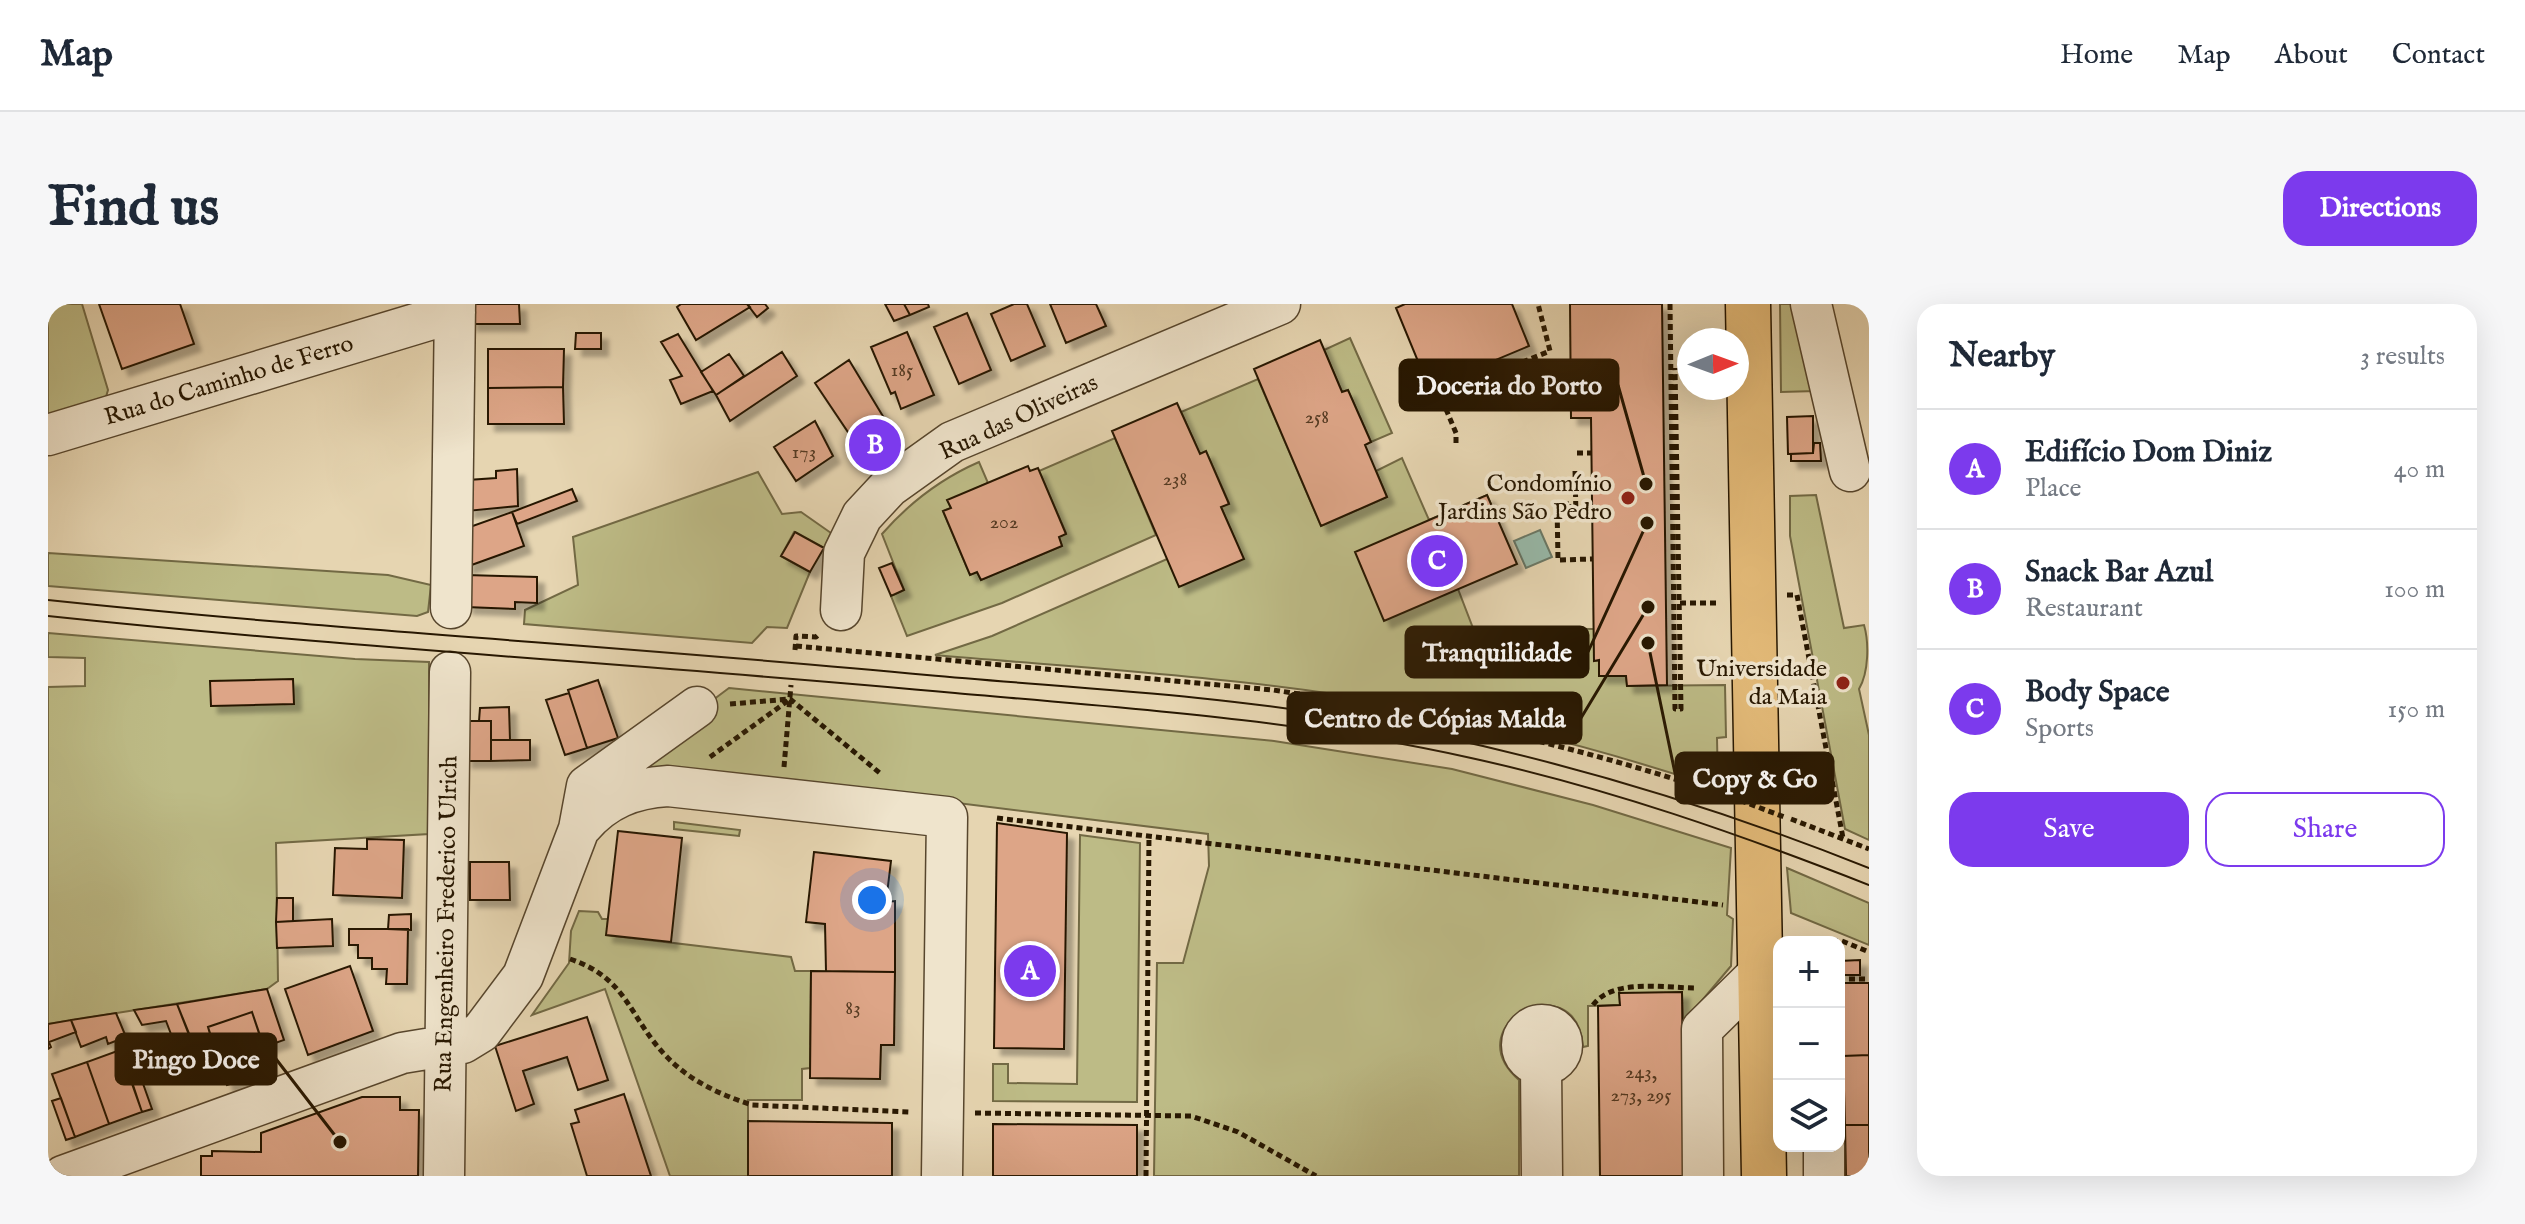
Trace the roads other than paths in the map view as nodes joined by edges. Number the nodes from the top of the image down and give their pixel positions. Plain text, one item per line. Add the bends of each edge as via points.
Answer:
1 (1280, 304) edge
2 (1748, 304) edge
3 (1811, 304) edge
4 (455, 308) edge
5 (48, 435) edge
6 (1850, 471) dead end
7 (451, 608) dead end
8 (829, 623) road end
9 (450, 672) dead end
10 (697, 707) road end
11 (579, 829) junction
12 (1773, 941) edge
13 (1773, 967) edge
14 (1774, 1008) edge
15 (445, 1046) junction
16 (1541, 1065) dead end
17 (1824, 1152) edge
18 (63, 1176) edge
19 (444, 1176) edge
20 (942, 1176) edge
21 (1542, 1176) edge
22 (1703, 1176) edge
23 (1764, 1176) edge
24 (1824, 1176) edge

1 - 8 street, Rua das Oliveiras via 952,442 889,487 862,516 844,553
2 - 12 main road via 1755,801
3 - 6 street
4 - 5 street, Rua do Caminho de Ferro
4 - 7 street
9 - 15 street, Rua Engenheiro Frederico Ulrich
10 - 11 street via 587,786
11 - 15 street via 523,976 481,1032
11 - 20 street via 596,809 646,787 947,817
13 - 22 street via 1702,1029
14 - 23 main road
15 - 18 street via 402,1053
15 - 19 street, Rua Engenheiro Frederico Ulrich
16 - 21 street
17 - 24 street

